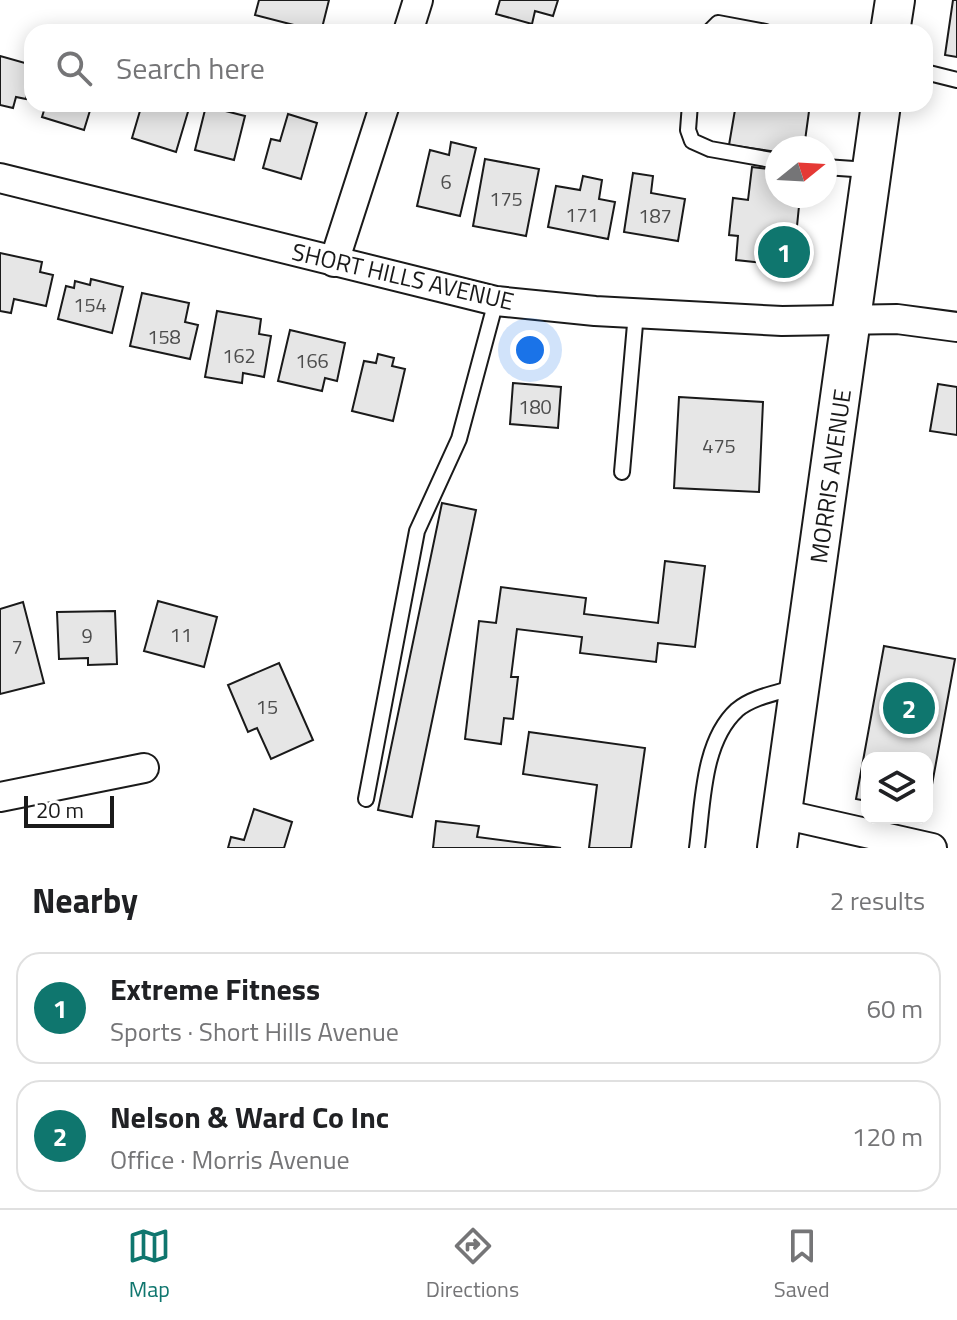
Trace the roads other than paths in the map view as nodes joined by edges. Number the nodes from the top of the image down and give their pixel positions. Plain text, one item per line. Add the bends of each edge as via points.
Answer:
1 (418, 0) edge
2 (895, 0) edge
3 (410, 24) edge
4 (891, 24) edge
5 (933, 74) edge
6 (957, 80) edge
7 (382, 112) edge
8 (689, 112) edge
9 (880, 112) edge
10 (765, 159) edge
11 (837, 168) edge
12 (871, 170) junction
13 (0, 178) edge
14 (334, 262) junction
15 (496, 301) junction
16 (636, 313) junction
17 (852, 320) junction
18 (957, 327) edge
19 (622, 472) dead end
20 (800, 686) junction
21 (144, 768) dead end
22 (0, 797) edge
23 (366, 799) dead end
24 (779, 831) edge
25 (697, 848) edge
26 (932, 848) edge

1 - 3 street
2 - 4 main road
5 - 6 lane
7 - 14 street
8 - 10 lane via 692,141
9 - 12 main road, MORRIS AVENUE
11 - 12 lane
12 - 17 main road, MORRIS AVENUE
13 - 14 street, SHORT HILLS AVENUE
14 - 15 street, SHORT HILLS AVENUE
15 - 16 street, SHORT HILLS AVENUE
15 - 23 lane via 459,439 417,531
16 - 17 street, SHORT HILLS AVENUE
16 - 19 lane
17 - 18 street, SHORT HILLS AVENUE
17 - 20 main road, MORRIS AVENUE
20 - 24 main road, MORRIS AVENUE
20 - 25 lane via 738,709 724,726 708,767
21 - 22 street
24 - 26 street

